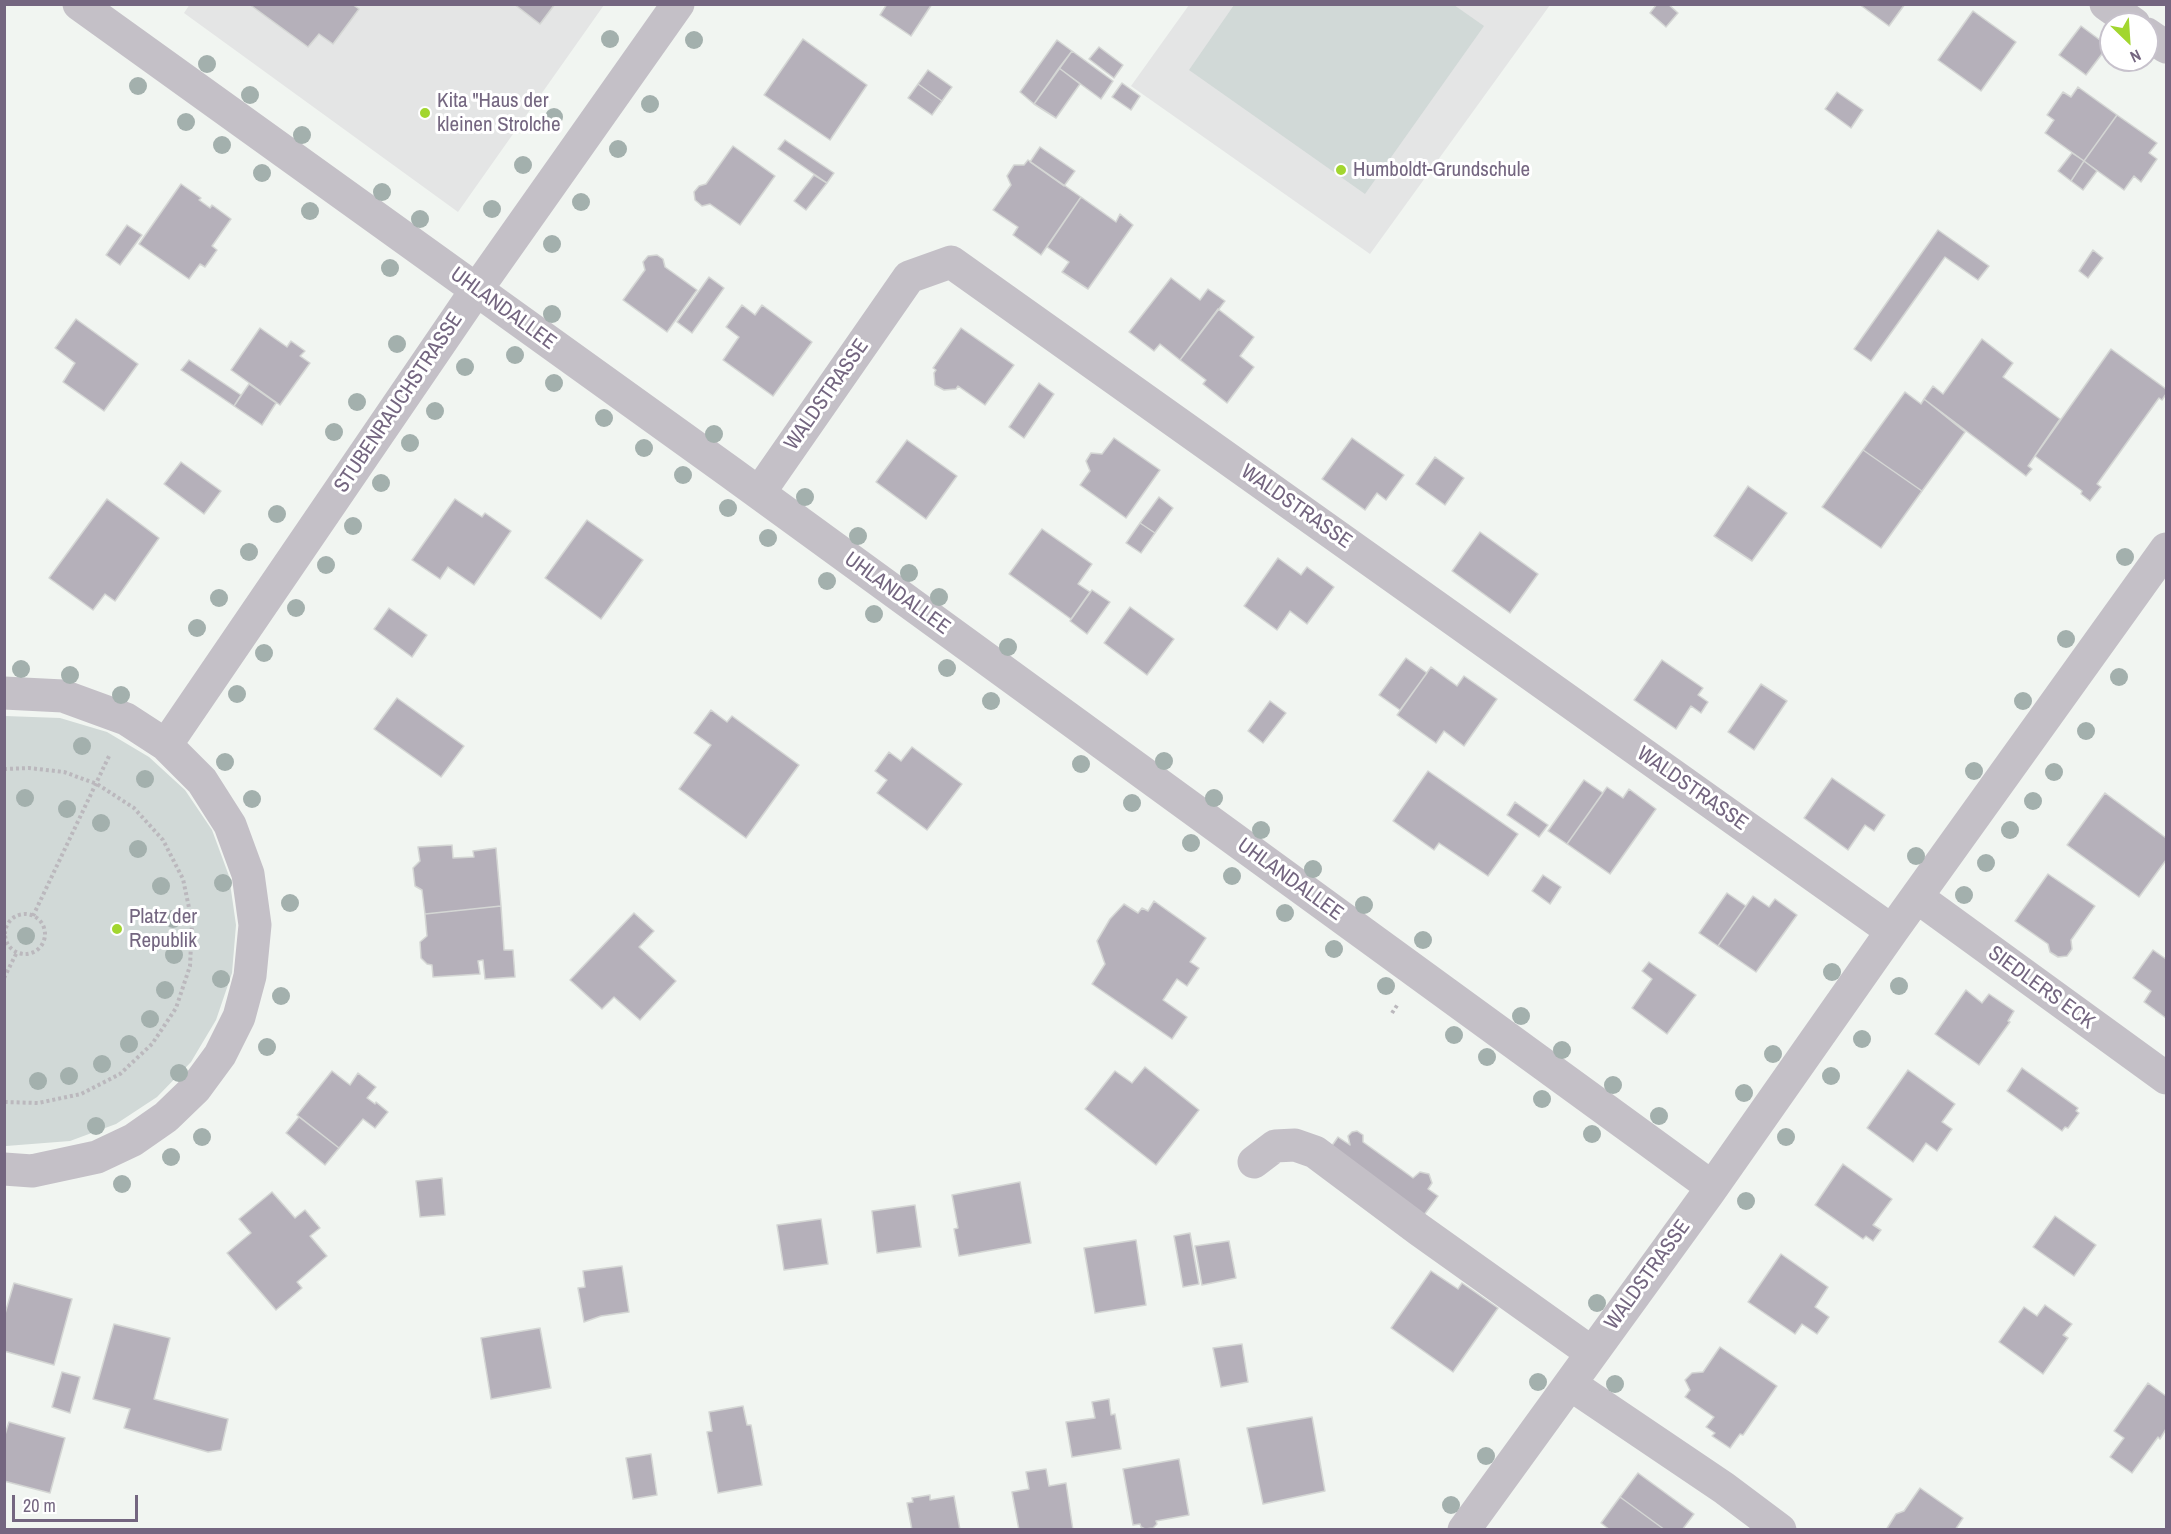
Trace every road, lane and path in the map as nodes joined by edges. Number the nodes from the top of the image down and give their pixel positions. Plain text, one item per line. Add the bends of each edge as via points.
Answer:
1 (79, 4) edge
2 (678, 4) edge
3 (477, 289) junction
4 (759, 493) junction
5 (2166, 549) edge
6 (4, 693) edge
7 (126, 719) junction
8 (166, 745) junction
9 (4, 770) edge
10 (97, 784) junction
11 (1917, 897) junction
12 (33, 916) junction
13 (1892, 931) junction
14 (17, 952) junction
15 (4, 978) edge
16 (2166, 1078) edge
17 (4, 1102) edge
18 (1254, 1162) dead end
19 (4, 1169) edge
20 (1712, 1187) junction
21 (1592, 1353) junction
22 (1570, 1384) junction
23 (1464, 1530) edge
24 (1780, 1530) edge

1 - 3 street, UHLANDALLEE
2 - 3 street, STUBENRAUCHSTRASSE
3 - 4 street, UHLANDALLEE
3 - 8 street, STUBENRAUCHSTRASSE
4 - 13 street, WALDSTRASSE via 909,277 951,262
4 - 20 street, UHLANDALLEE
5 - 11 street, WALDSTRASSE
6 - 7 street via 63,696
7 - 8 street
7 - 10 path
8 - 19 street via 202,781 230,825 248,874 255,925 250,976 239,1017 220,1055 195,1089 166,1118 133,1140 97,1157 32,1171
9 - 10 path via 64,772
10 - 12 path
10 - 17 path via 134,808 163,840 183,879 192,922 190,966 176,1008 152,1044 120,1074 81,1094 38,1103
11 - 13 street, WALDSTRASSE
11 - 16 street, SIEDLERS ECK
12 - 14 path via 43,925 44,939 36,950
12 - 14 path via 15,916 7,926 8,944
13 - 20 street, WALDSTRASSE
14 - 15 path
18 - 21 street via 1275,1146 1295,1145 1315,1152
20 - 21 street, WALDSTRASSE
21 - 22 street, WALDSTRASSE
22 - 23 street, WALDSTRASSE
22 - 24 street

